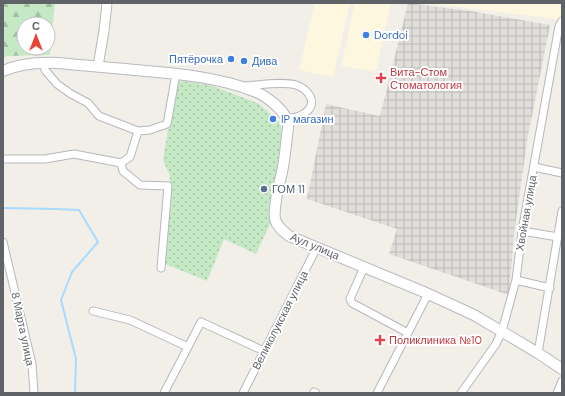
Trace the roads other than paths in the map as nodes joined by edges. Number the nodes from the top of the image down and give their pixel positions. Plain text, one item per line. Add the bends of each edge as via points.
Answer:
1 (107, 3) edge
2 (562, 22) edge
3 (44, 62) junction
4 (98, 66) junction
5 (3, 70) edge
6 (176, 74) junction
7 (241, 86) junction
8 (287, 118) junction
9 (138, 131) junction
10 (3, 159) edge
11 (121, 162) junction
12 (534, 167) junction
13 (562, 173) edge
14 (562, 211) edge
15 (522, 231) junction
16 (558, 237) junction
17 (3, 242) edge
18 (317, 247) junction
19 (364, 267) junction
20 (161, 268) dead end
21 (516, 280) junction
22 (550, 288) junction
23 (428, 294) junction
24 (93, 311) dead end
25 (502, 331) junction
26 (408, 333) junction
27 (188, 347) junction
28 (264, 351) junction
29 (538, 353) junction
30 (562, 369) edge
31 (562, 382) edge
32 (34, 393) edge
33 (164, 393) edge
34 (243, 393) edge
35 (377, 393) edge
36 (461, 393) edge
37 (557, 393) edge

1 - 4 street
2 - 12 street, Хвойная улица via 559,26
3 - 4 main road
3 - 5 main road
3 - 9 street via 45,70 57,84 88,103 99,116
4 - 6 main road
6 - 7 main road
6 - 9 street via 167,124
7 - 8 main road via 258,92
7 - 8 street via 280,83 302,88 311,98 309,109 300,116
8 - 18 main road, Аул улица via 288,128 275,210 276,221 289,236
9 - 11 street via 130,157
10 - 11 street via 45,159 74,154
11 - 20 street via 123,171 140,185 168,186
12 - 13 street
12 - 15 street, Хвойная улица
14 - 16 street
15 - 16 street
15 - 21 street, Хвойная улица
16 - 22 street
17 - 32 street, 8 Марта улица via 32,364
18 - 19 main road, Аул улица
18 - 28 street, Великолукская улица
19 - 23 main road, Аул улица
19 - 26 street via 350,298 352,303
21 - 22 street
21 - 25 street, Хвойная улица
22 - 29 street
23 - 25 main road, Аул улица
23 - 26 street
24 - 27 street via 130,320
25 - 29 main road, Аул улица
25 - 36 street, Хвойная улица via 496,344
26 - 35 street
27 - 28 street via 201,322
27 - 33 street
28 - 34 street, Великолукская улица
29 - 30 main road, Аул улица
31 - 37 street

